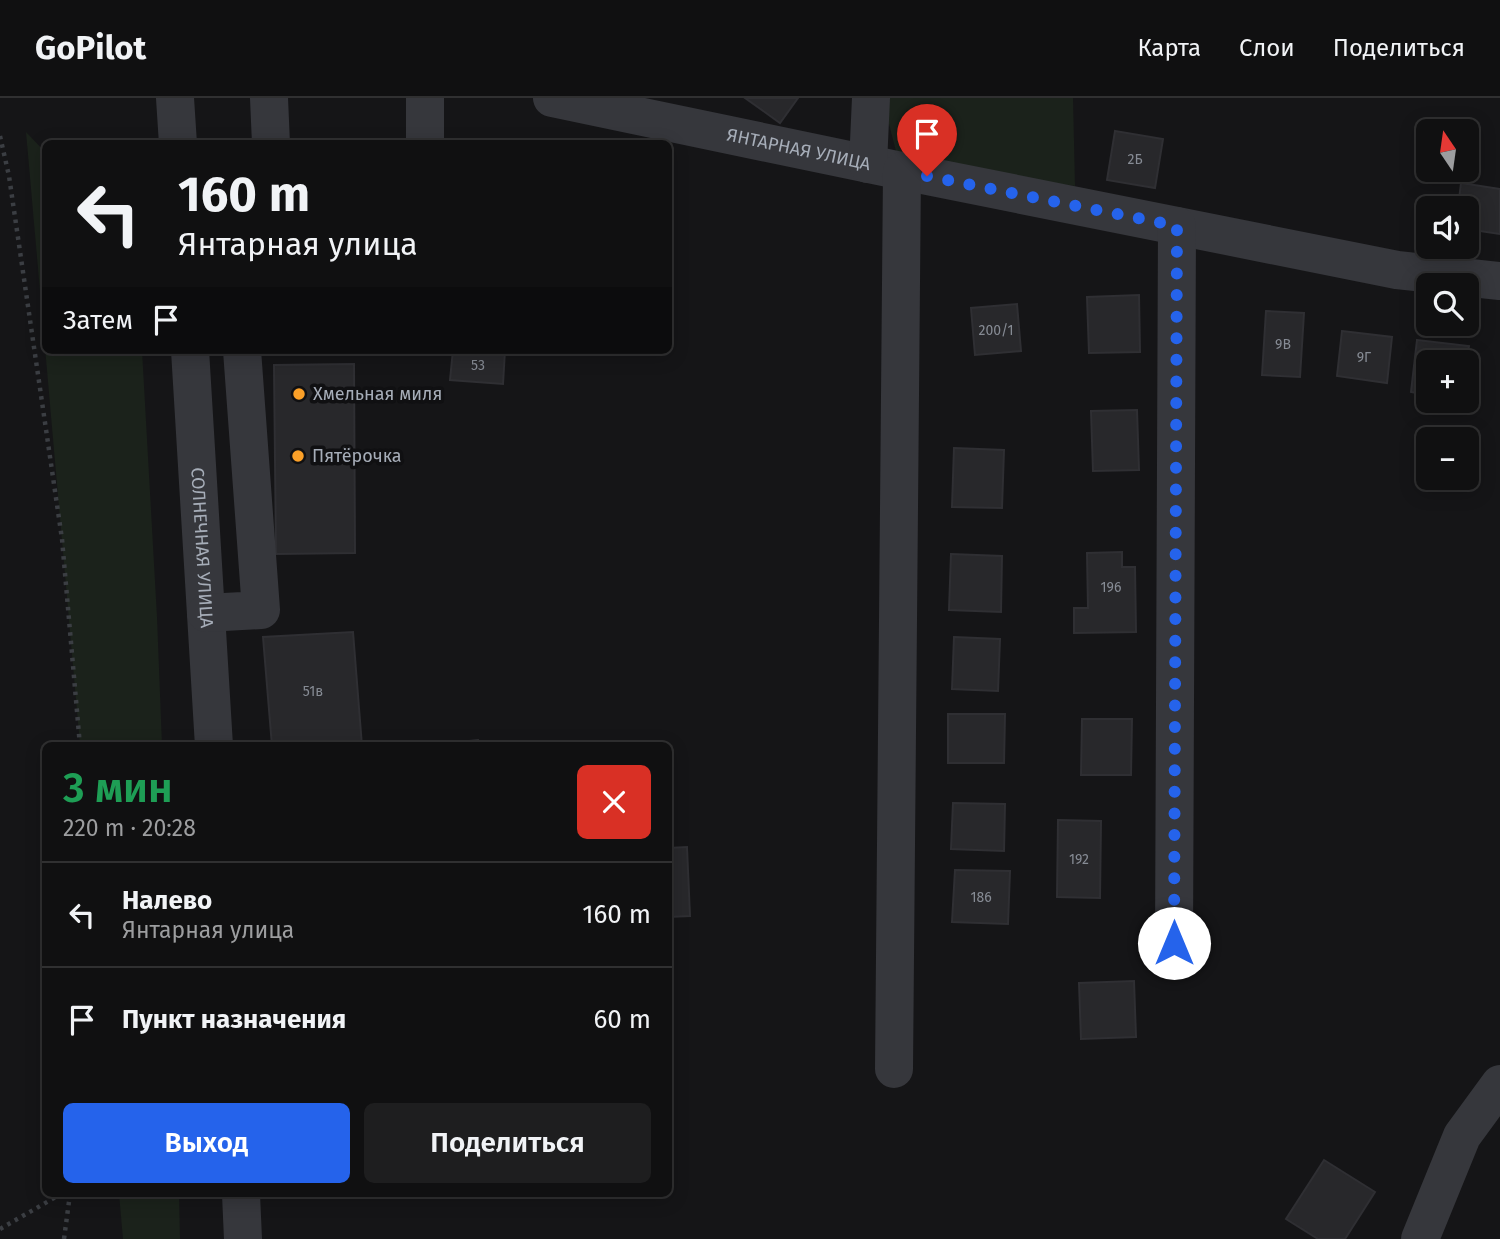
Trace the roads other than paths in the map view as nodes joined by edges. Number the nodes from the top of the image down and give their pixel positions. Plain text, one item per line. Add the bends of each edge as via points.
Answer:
1 (175, 98) edge
2 (269, 98) edge
3 (425, 98) edge
4 (552, 98) edge
5 (871, 98) edge
6 (177, 140) edge
7 (271, 140) edge
8 (425, 140) edge
9 (885, 168) junction
10 (1177, 226) junction
11 (1500, 281) edge
12 (190, 354) edge
13 (242, 354) edge
14 (206, 613) junction
15 (214, 742) edge
16 (1174, 943) dead end
17 (894, 1069) dead end
18 (1500, 1084) edge
19 (241, 1197) edge
20 (243, 1239) edge
21 (1420, 1239) edge

1 - 6 street
2 - 7 street
3 - 8 street
4 - 9 street, ЯНТАРНАЯ УЛИЦА
5 - 9 street
9 - 10 street, ЯНТАРНАЯ УЛИЦА
9 - 17 street
10 - 11 street, ЯНТАРНАЯ УЛИЦА via 1397,270
10 - 16 street
12 - 14 street, СОЛНЕЧНАЯ УЛИЦА
13 - 14 street via 261,610
14 - 15 street, СОЛНЕЧНАЯ УЛИЦА
18 - 21 street via 1462,1136
19 - 20 street

